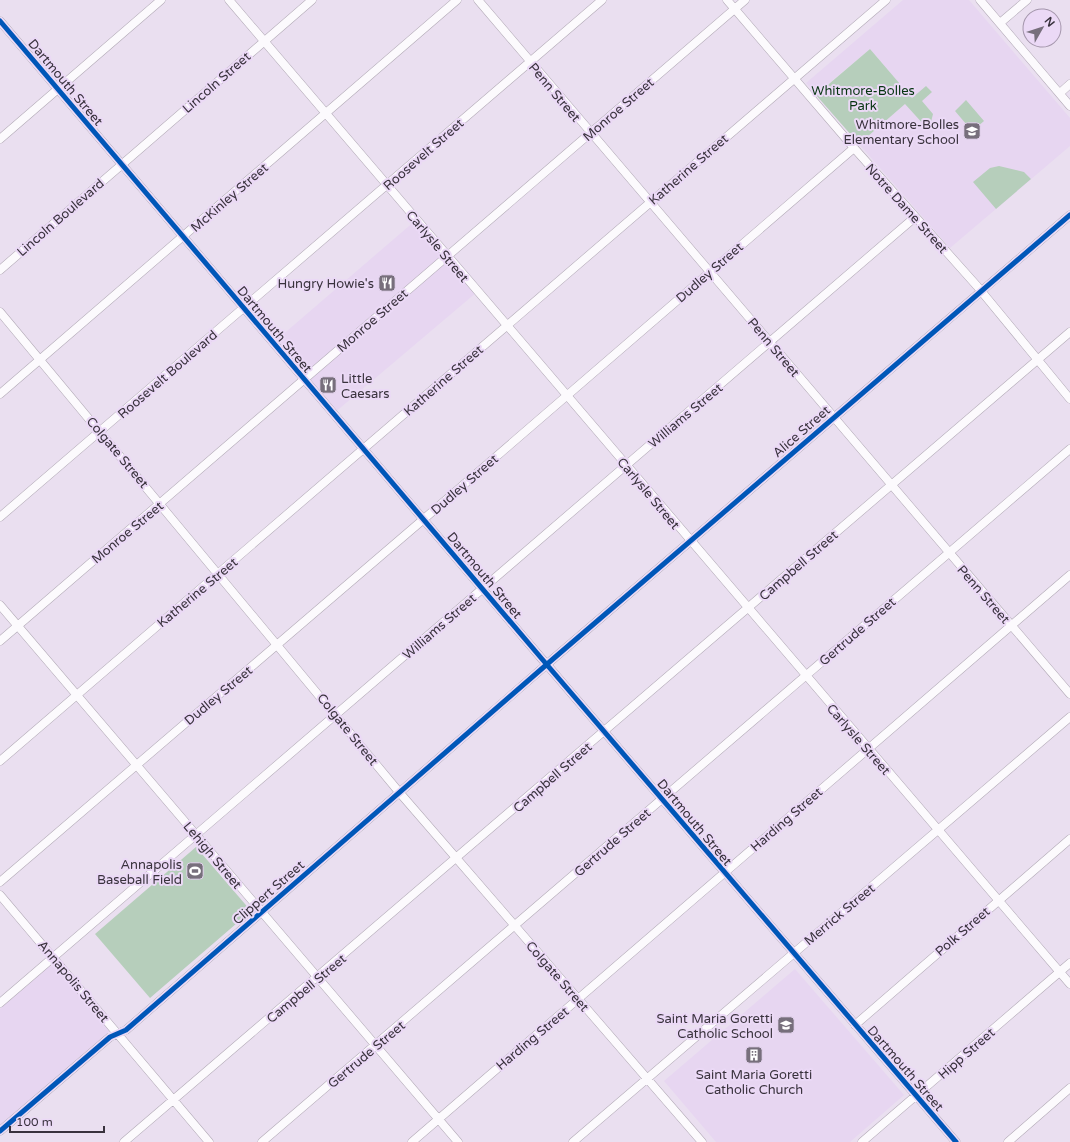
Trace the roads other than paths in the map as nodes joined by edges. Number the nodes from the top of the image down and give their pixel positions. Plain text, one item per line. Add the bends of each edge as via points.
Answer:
1 (161, 0) edge
2 (229, 0) edge
3 (312, 0) edge
4 (457, 0) edge
5 (478, 0) edge
6 (602, 0) edge
7 (727, 0) edge
8 (745, 0) edge
9 (886, 0) edge
10 (980, 0) edge
11 (1026, 0) edge
12 (735, 9) junction
13 (0, 21) edge
14 (1000, 23) junction
15 (264, 41) junction
16 (530, 62) junction
17 (794, 78) junction
18 (1070, 84) edge
19 (57, 88) junction
20 (1060, 93) junction
21 (1070, 106) edge
22 (325, 113) junction
23 (590, 133) junction
24 (0, 139) edge
25 (854, 148) junction
26 (121, 164) junction
27 (387, 186) junction
28 (649, 202) junction
29 (1070, 215) edge
30 (914, 218) junction
31 (184, 236) junction
32 (447, 256) junction
33 (0, 270) edge
34 (709, 272) junction
35 (981, 292) junction
36 (243, 308) junction
37 (0, 312) edge
38 (506, 326) junction
39 (1070, 332) edge
40 (770, 342) junction
41 (40, 360) junction
42 (1038, 360) junction
43 (303, 380) junction
44 (0, 394) edge
45 (566, 395) junction
46 (1070, 399) edge
47 (833, 418) junction
48 (101, 432) junction
49 (363, 449) junction
50 (1070, 449) edge
51 (626, 466) junction
52 (890, 485) junction
53 (161, 504) junction
54 (0, 518) edge
55 (423, 520) junction
56 (691, 541) junction
57 (948, 553) junction
58 (219, 574) junction
59 (1070, 575) edge
60 (482, 589) junction
61 (0, 605) edge
62 (747, 608) junction
63 (18, 626) junction
64 (1011, 626) junction
65 (0, 641) edge
66 (278, 645) junction
67 (546, 664) junction
68 (806, 676) junction
69 (1070, 694) edge
70 (76, 695) junction
71 (336, 716) junction
72 (1070, 717) edge
73 (604, 732) junction
74 (868, 749) junction
75 (0, 761) edge
76 (136, 765) junction
77 (399, 792) junction
78 (662, 799) junction
79 (937, 830) junction
80 (196, 835) junction
81 (1070, 839) edge
82 (457, 859) junction
83 (724, 873) junction
84 (0, 882) edge
85 (0, 894) edge
86 (997, 901) junction
87 (262, 912) junction
88 (515, 926) junction
89 (793, 953) junction
90 (53, 957) junction
91 (1070, 963) edge
92 (1060, 972) junction
93 (318, 978) junction
94 (1070, 984) edge
95 (578, 998) junction
96 (0, 1003) edge
97 (855, 1025) junction
98 (118, 1034) junction
99 (376, 1046) junction
100 (647, 1078) junction
101 (1070, 1088) edge
102 (916, 1096) junction
103 (174, 1100) junction
104 (438, 1118) junction
105 (0, 1131) edge
106 (124, 1142) edge
107 (209, 1142) edge
108 (262, 1142) edge
109 (412, 1142) edge
110 (458, 1142) edge
111 (573, 1142) edge
112 (702, 1142) edge
113 (862, 1142) edge
114 (956, 1142) edge
115 (1008, 1142) edge

1 - 19 street
2 - 15 street, Carlysle Street
3 - 15 street, Lincoln Street
4 - 22 street, McKinley Street
5 - 16 street, Penn Street
6 - 16 street, Roosevelt Street
7 - 12 street, Notre Dame Street
8 - 12 street, Monroe Street
9 - 17 street, Katherine Street
10 - 14 street
11 - 14 street
12 - 17 street, Notre Dame Street
12 - 23 street, Monroe Street
13 - 19 street, Dartmouth Street
14 - 20 street
15 - 22 street, Carlysle Street
15 - 26 street, Lincoln Street
16 - 23 street, Penn Street
16 - 27 street, Roosevelt Street
17 - 25 street, Notre Dame Street
17 - 28 street, Katherine Street
18 - 20 street
19 - 24 street
19 - 26 street, Dartmouth Street
20 - 21 street
22 - 27 street, Carlysle Street
22 - 31 street, McKinley Street
23 - 28 street, Penn Street
23 - 32 street, Monroe Street
25 - 30 street, Notre Dame Street
25 - 34 street, Dudley Street
26 - 31 street, Dartmouth Street
26 - 33 street, Lincoln Boulevard
27 - 32 street, Carlysle Street
27 - 36 street, Roosevelt Street
28 - 34 street, Penn Street
28 - 38 street, Katherine Street
29 - 35 street, Alice Street
30 - 35 street, Notre Dame Street
30 - 40 street, Williams Street
31 - 36 street, Dartmouth Street
31 - 41 street, McKinley Street
32 - 38 street, Carlysle Street
32 - 43 street, Monroe Street
34 - 40 street, Penn Street
34 - 45 street, Dudley Street
35 - 42 street, Notre Dame Street
35 - 47 street, Alice Street
36 - 43 street, Dartmouth Street
36 - 48 street, Roosevelt Boulevard
37 - 41 street, Colgate Street
38 - 45 street, Carlysle Street
38 - 49 street, Katherine Street
39 - 42 street, Campbell Street
40 - 47 street, Penn Street
40 - 51 street, Williams Street
41 - 44 street, McKinley Street
41 - 48 street, Colgate Street
42 - 46 street, Notre Dame Street
42 - 52 street, Campbell Street
43 - 49 street, Dartmouth Street
43 - 53 street, Monroe Street
45 - 51 street, Carlysle Street
45 - 55 street, Dudley Street
47 - 52 street, Penn Street
47 - 56 street, Alice Street
48 - 53 street, Colgate Street
48 - 54 street, Roosevelt Boulevard
49 - 55 street, Dartmouth Street
49 - 58 street, Katherine Street
50 - 57 street, Gertrude Street
51 - 56 street, Carlysle Street
51 - 60 street, Williams Street
52 - 57 street, Penn Street
52 - 62 street, Campbell Street
53 - 58 street, Colgate Street
53 - 63 street, Monroe Street
55 - 60 street, Dartmouth Street
55 - 66 street, Dudley Street
56 - 62 street, Carlysle Street
56 - 67 street, Alice Street
57 - 64 street, Penn Street
57 - 68 street, Gertrude Street
58 - 66 street, Colgate Street
58 - 70 street, Katherine Street
59 - 64 street, Harding Street
60 - 67 street, Dartmouth Street
60 - 71 street, Williams Street
61 - 63 street, Lehigh Street
62 - 68 street, Carlysle Street
62 - 73 street, Campbell Street
63 - 65 street, Monroe Street
63 - 70 street, Lehigh Street
64 - 69 street, Penn Street
64 - 74 street, Harding Street
66 - 71 street, Colgate Street
66 - 76 street, Dudley Street
67 - 73 street, Dartmouth Street
67 - 77 street, Clippert Street
68 - 74 street, Carlysle Street
68 - 78 street, Gertrude Street
70 - 75 street, Katherine Street
70 - 76 street, Lehigh Street
71 - 77 street, Colgate Street
71 - 80 street, Williams Street
72 - 79 street, Merrick Street
73 - 78 street, Dartmouth Street
73 - 82 street, Campbell Street
74 - 79 street, Carlysle Street
74 - 83 street, Harding Street
76 - 80 street, Lehigh Street
76 - 84 street, Dudley Street
77 - 82 street, Colgate Street
77 - 87 street, Clippert Street
78 - 83 street, Dartmouth Street
78 - 88 street, Gertrude Street
79 - 86 street, Carlysle Street
79 - 89 street, Merrick Street
80 - 87 street, Lehigh Street
80 - 90 street, Williams Street
81 - 86 street, Polk Street
82 - 88 street, Colgate Street
82 - 93 street, Campbell Street
83 - 89 street, Dartmouth Street
83 - 95 street, Harding Street
85 - 90 street, Annapolis Street
86 - 92 street, Carlysle Street
86 - 97 street, Polk Street
87 - 93 street, Lehigh Street
87 - 98 street, Clippert Street via 126,1030
88 - 95 street, Colgate Street
88 - 99 street, Gertrude Street
89 - 97 street, Dartmouth Street
89 - 100 street, Merrick Street
90 - 96 street, Williams Street
90 - 98 street, Annapolis Street
91 - 92 street, Hipp Street
92 - 94 street, Carlysle Street
92 - 102 street, Hipp Street
93 - 99 street, Lehigh Street
93 - 103 street, Campbell Street
95 - 100 street, Colgate Street
95 - 104 street, Harding Street
97 - 102 street, Dartmouth Street
98 - 103 street, Annapolis Street
98 - 105 street, Clippert Street via 110,1037
99 - 104 street, Lehigh Street
99 - 108 street, Gertrude Street
100 - 111 street, Merrick Street
100 - 112 street, Colgate Street
101 - 115 street
102 - 113 street, Hipp Street
102 - 114 street, Dartmouth Street
103 - 106 street, Campbell Street
103 - 107 street, Annapolis Street
104 - 109 street, Harding Street
104 - 110 street, Lehigh Street

